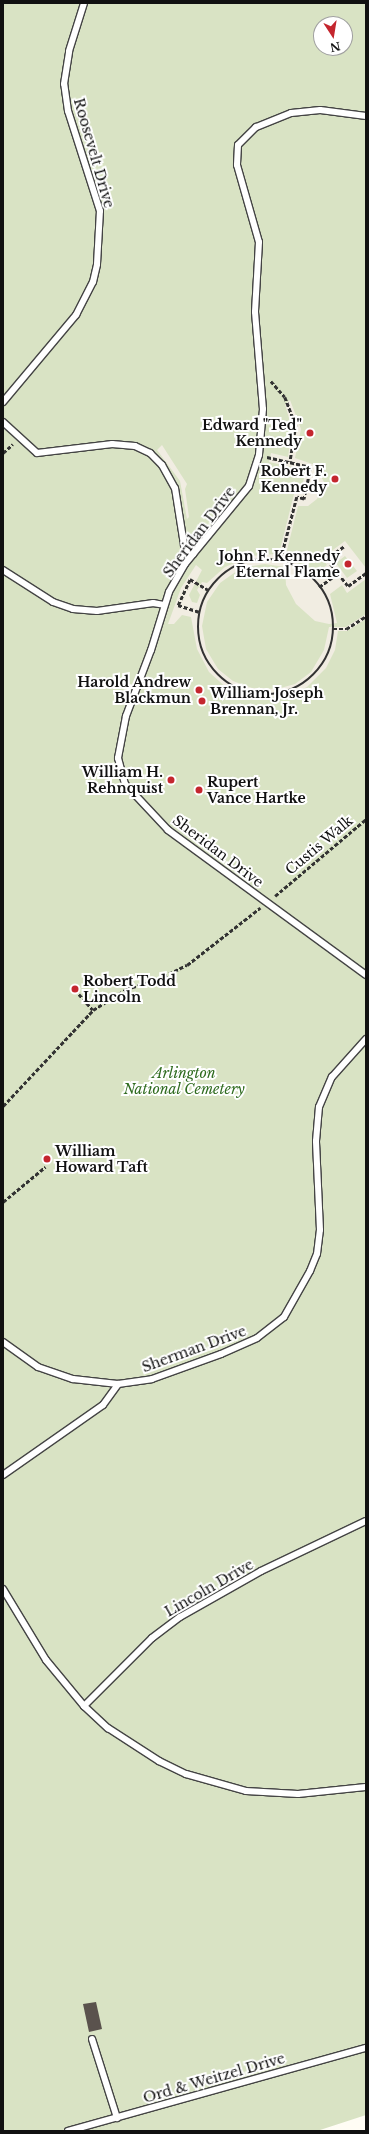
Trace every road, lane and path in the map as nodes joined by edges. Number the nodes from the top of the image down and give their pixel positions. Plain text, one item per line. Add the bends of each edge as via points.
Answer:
1 (84, 3) edge
2 (366, 116) edge
3 (270, 381) dead end
4 (3, 402) edge
5 (3, 422) edge
6 (18, 438) junction
7 (3, 453) edge
8 (270, 458) dead end
9 (290, 462) junction
10 (344, 547) dead end
11 (193, 554) junction
12 (281, 559) junction
13 (3, 570) edge
14 (338, 573) junction
15 (366, 573) edge
16 (319, 587) junction
17 (208, 590) junction
18 (175, 603) dead end
19 (178, 604) junction
20 (164, 605) junction
21 (199, 612) junction
22 (366, 616) edge
23 (333, 629) junction
24 (366, 819) edge
25 (267, 902) junction
26 (258, 910) dead end
27 (366, 975) edge
28 (78, 994) dead end
29 (94, 1010) junction
30 (366, 1039) edge
31 (3, 1106) edge
32 (45, 1167) dead end
33 (3, 1202) edge
34 (3, 1342) edge
35 (118, 1384) junction
36 (3, 1475) edge
37 (366, 1521) edge
38 (3, 1589) edge
39 (84, 1706) junction
40 (366, 1787) edge
41 (92, 2039) dead end
42 (366, 2048) edge
43 (117, 2118) junction
44 (68, 2131) edge

1 - 4 lane, Roosevelt Drive via 69,51 64,84 68,111 100,211 97,264 93,282 76,315
2 - 11 lane, Sheridan Drive via 320,110 291,114 256,127 238,145 237,165 259,238 255,312 262,375 262,431 255,469 248,486
3 - 9 path via 285,397 296,425
5 - 6 lane
6 - 7 path
6 - 11 lane via 37,453 112,444 134,446 150,453 162,465 173,484 179,505 184,544
8 - 9 path
9 - 12 path via 310,467 304,499 297,497
10 - 14 path via 327,559
11 - 20 lane, Sheridan Drive via 179,572
12 - 16 path via 304,570
12 - 17 path via 240,564 221,576
13 - 20 lane via 53,602 73,609 97,612 153,603
14 - 15 path via 348,586
14 - 16 path
16 - 23 path via 331,607
17 - 19 path via 190,580
17 - 21 path
18 - 19 path
19 - 21 path
20 - 25 lane, Sheridan Drive via 121,732 118,758 120,776 135,798 168,830
21 - 23 path via 199,639 211,667 231,685 256,694 285,692 309,680 326,657
22 - 23 path via 346,629
24 - 25 path, Custis Walk
25 - 27 lane, Sheridan Drive
26 - 29 path via 187,965 158,979 126,989
28 - 29 path
29 - 31 path
30 - 35 lane, Sherman Drive via 332,1077 319,1107 316,1141 320,1230 317,1254 310,1272 284,1318 257,1338 221,1354 152,1379
32 - 33 path
34 - 35 lane, Sherman Drive via 38,1367 73,1379
35 - 36 lane via 103,1405
37 - 39 lane, Lincoln Drive via 261,1571 180,1617 152,1638
38 - 39 lane via 46,1660
39 - 40 lane via 132,1747 186,1774 218,1785 246,1791 298,1794
41 - 43 lane
42 - 43 lane, Ord & Weitzel Drive
43 - 44 lane, Ord & Weitzel Drive

